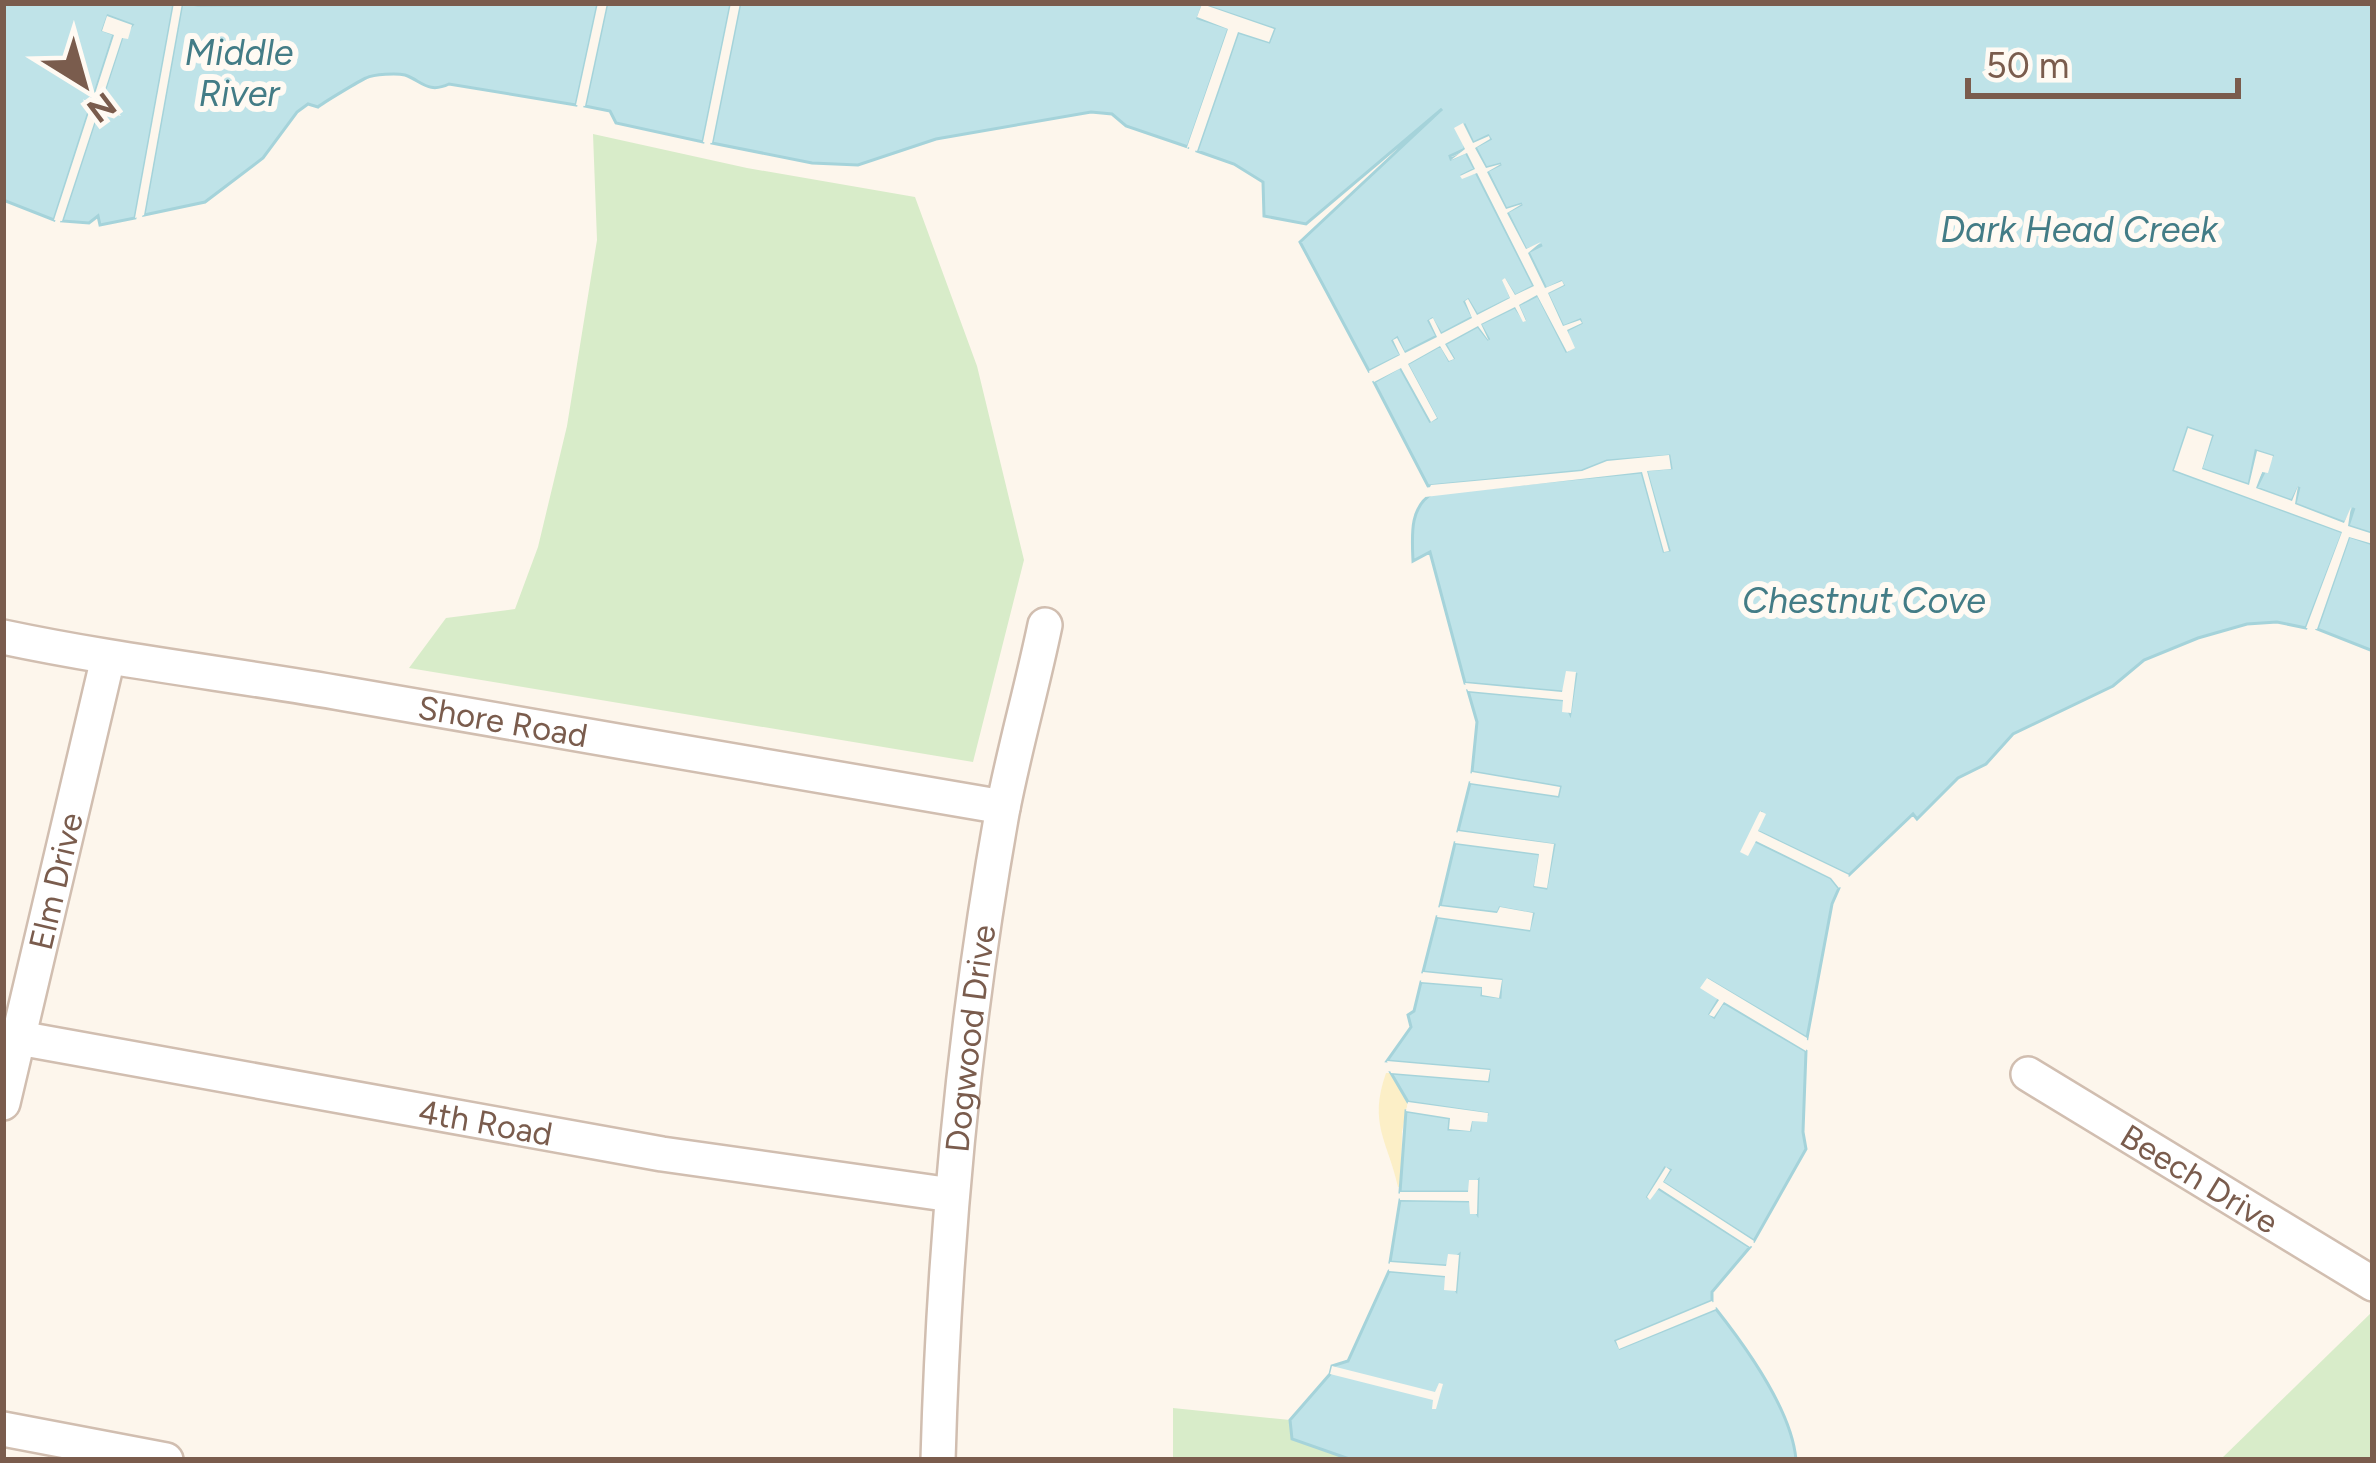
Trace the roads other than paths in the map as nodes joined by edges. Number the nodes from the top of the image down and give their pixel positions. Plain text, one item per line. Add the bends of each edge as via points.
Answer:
1 (1045, 625) dead end
2 (3, 637) edge
3 (108, 658) junction
4 (1004, 807) junction
5 (15, 993) edge
6 (19, 1038) junction
7 (2028, 1074) dead end
8 (3, 1102) edge
9 (952, 1196) junction
10 (2373, 1284) edge
11 (3, 1429) edge
12 (166, 1460) edge
13 (938, 1460) edge

1 - 4 street, Dogwood Drive
2 - 3 street, Shore Road
3 - 4 street, Shore Road
3 - 5 street, Elm Drive
4 - 9 street, Dogwood Drive
5 - 6 street, Elm Drive
6 - 8 street, Elm Drive
6 - 9 street, 4th Road via 662,1154
7 - 10 street, Beech Drive
9 - 13 street, Dogwood Drive
11 - 12 street

